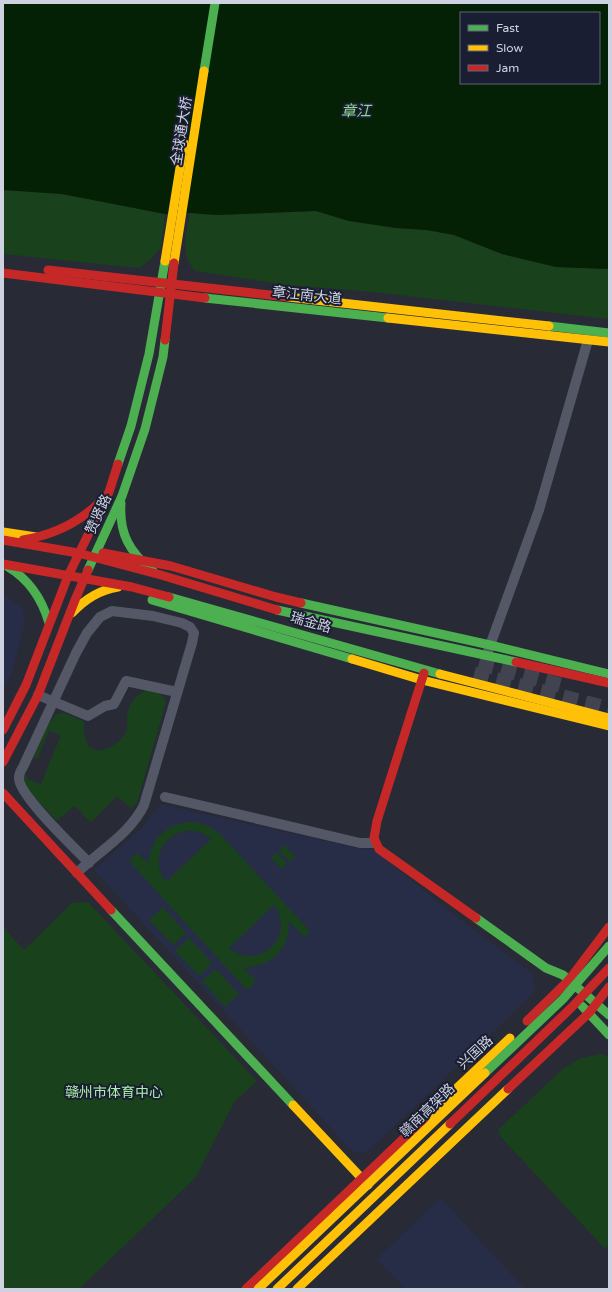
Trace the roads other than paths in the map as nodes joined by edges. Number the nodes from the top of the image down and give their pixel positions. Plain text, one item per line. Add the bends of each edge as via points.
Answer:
1 (207, 3) edge
2 (215, 3) edge
3 (165, 261) joint
4 (174, 263) joint
5 (3, 265) edge
6 (3, 273) edge
7 (161, 282) junction
8 (172, 284) junction
9 (159, 292) junction
10 (170, 294) junction
11 (609, 333) edge
12 (588, 340) junction
13 (609, 342) edge
14 (109, 492) junction
15 (122, 496) junction
16 (3, 532) edge
17 (38, 538) junction
18 (6, 540) edge
19 (79, 551) junction
20 (95, 554) junction
21 (140, 561) junction
22 (3, 567) edge
23 (20, 575) junction
24 (161, 575) junction
25 (66, 578) junction
26 (83, 581) junction
27 (132, 587) junction
28 (109, 588) junction
29 (270, 608) junction
30 (66, 622) junction
31 (49, 623) junction
32 (267, 624) junction
33 (490, 646) junction
34 (486, 656) junction
35 (471, 662) tunnel mouth
36 (425, 670) junction
37 (474, 674) tunnel mouth
38 (609, 674) edge
39 (422, 680) junction
40 (609, 684) edge
41 (177, 692) junction
42 (38, 695) junction
43 (53, 701) junction
44 (609, 718) edge
45 (609, 726) edge
46 (3, 730) edge
47 (3, 762) edge
48 (3, 793) edge
49 (165, 797) dead end
50 (375, 843) junction
51 (89, 863) junction
52 (77, 873) junction
53 (609, 927) edge
54 (609, 946) edge
55 (609, 968) edge
56 (566, 984) junction
57 (609, 988) edge
58 (597, 1004) junction
59 (589, 1013) junction
60 (609, 1015) edge
61 (609, 1035) edge
62 (362, 1178) junction
63 (386, 1205) junction
64 (246, 1289) edge
65 (258, 1289) edge
66 (277, 1289) edge
67 (297, 1289) edge

1 - 3 main road, 全球通大桥
2 - 4 main road, 全球通大桥
3 - 7 main road, 赞贤路
4 - 8 main road, 赞贤路
5 - 7 main road, 章江南大道
6 - 9 main road, 章江南大道
7 - 8 main road, 章江南大道
7 - 9 main road, 赞贤路
8 - 10 main road, 赞贤路
8 - 11 main road, 章江南大道
9 - 10 main road, 章江南大道
9 - 14 main road, 赞贤路 via 149,354 131,426
10 - 12 main road, 章江南大道
10 - 15 main road, 赞贤路 via 163,356 145,429
12 - 13 main road, 章江南大道
12 - 33 street via 539,510
14 - 17 main road via 95,508 78,521 58,532
14 - 19 main road, 赞贤路
15 - 20 main road, 赞贤路
15 - 21 main road via 122,530 128,545
16 - 17 main road
17 - 18 main road
17 - 19 main road
18 - 19 main road, 瑞金路
19 - 20 main road, 瑞金路
19 - 25 main road, 赞贤路
20 - 21 main road
20 - 24 main road, 瑞金路
20 - 26 main road, 赞贤路
21 - 24 main road
21 - 33 main road via 171,566 276,597
22 - 23 main road
22 - 25 main road, 瑞金路
23 - 25 main road
23 - 31 main road via 37,594
24 - 29 main road, 瑞金路
25 - 26 main road, 瑞金路
25 - 31 main road, 赞贤路
26 - 27 main road, 瑞金路
26 - 28 main road
26 - 30 main road, 赞贤路
27 - 28 main road
27 - 32 main road, 瑞金路
28 - 30 main road via 83,601
28 - 39 main road
29 - 34 main road, 瑞金路
29 - 35 main road
30 - 42 main road, 赞贤路
31 - 46 main road, 赞贤路 via 26,684
32 - 36 main road, 瑞金路
32 - 37 main road
33 - 34 street
33 - 38 main road
34 - 40 main road, 瑞金路
36 - 39 main road
36 - 44 main road, 瑞金路
39 - 45 main road
39 - 50 main road via 377,821 373,836
41 - 43 street via 126,681 114,704 88,716
41 - 43 street via 194,633 190,627 153,616 112,611 100,617 87,633
41 - 51 street via 139,815
42 - 43 street
42 - 47 main road, 赞贤路
43 - 51 street via 18,779 23,792
48 - 52 main road
49 - 50 street via 360,844
50 - 56 main road via 379,849 546,968 563,975
51 - 52 street
52 - 62 main road
53 - 56 main road, 兴国路
54 - 65 main road, 赣南高架路, bridge via 563,999
55 - 66 main road, 赣南高架路, bridge via 548,1030
56 - 58 main road
56 - 59 main road
56 - 62 main road, 兴国路
57 - 58 main road
58 - 59 main road
58 - 60 main road
59 - 61 main road
59 - 63 main road
62 - 63 main road
62 - 64 main road, 兴国路
63 - 67 main road

